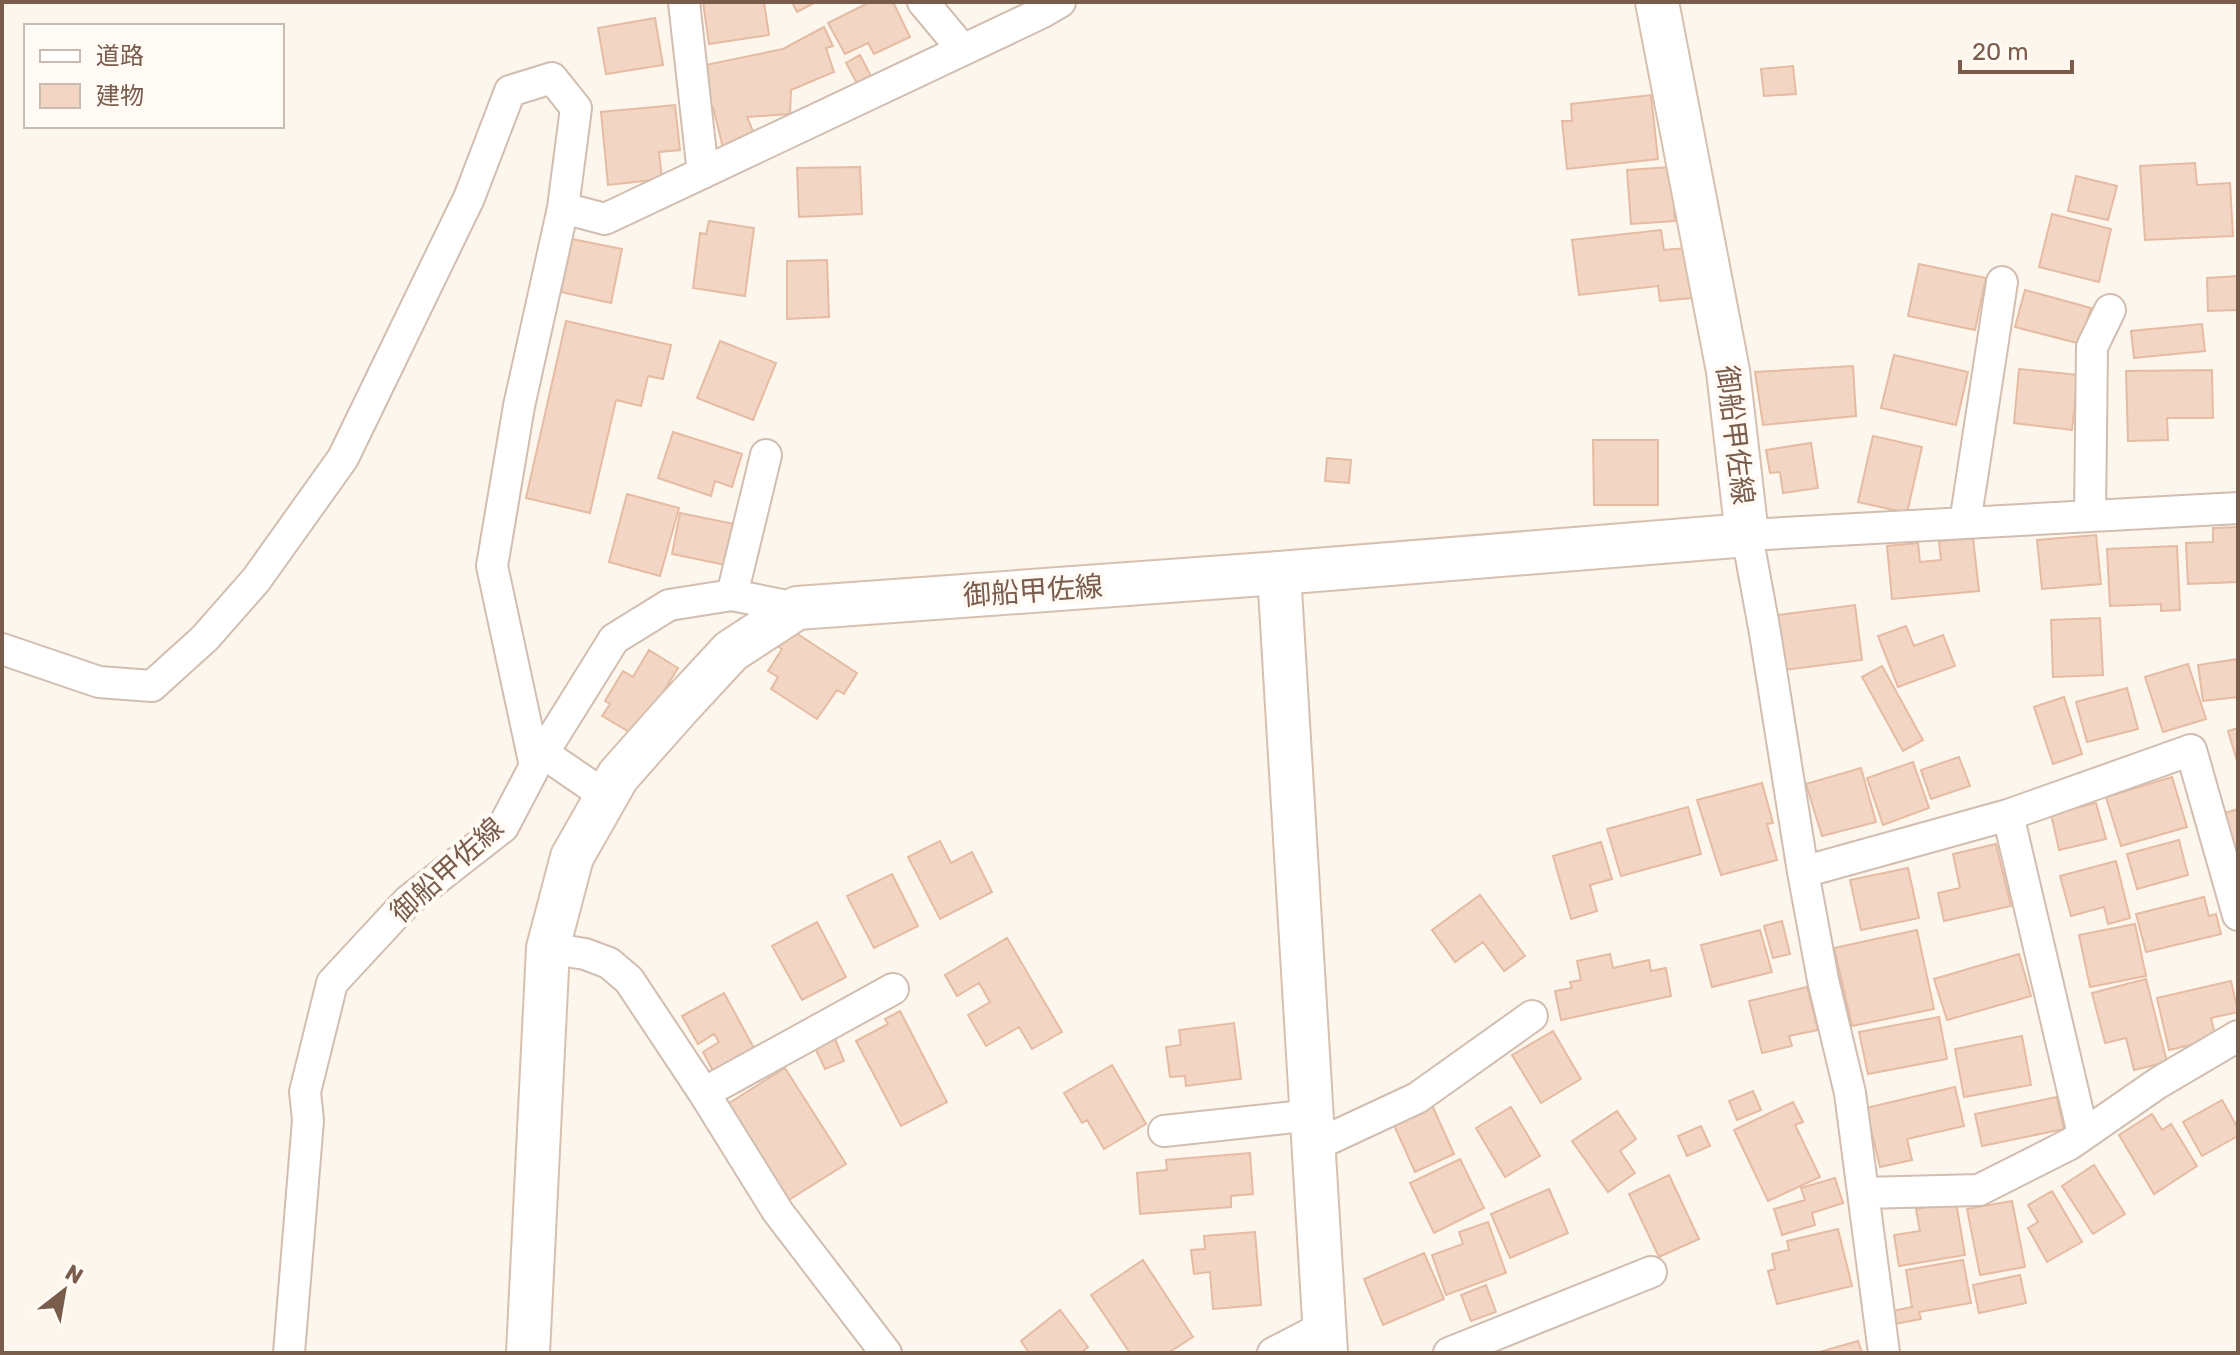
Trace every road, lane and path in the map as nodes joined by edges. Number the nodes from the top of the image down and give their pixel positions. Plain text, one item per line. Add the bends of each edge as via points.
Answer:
1 (684, 2) edge
2 (923, 2) edge
3 (1060, 2) edge
4 (1657, 2) edge
5 (963, 50) junction
6 (703, 173) junction
7 (563, 208) junction
8 (2002, 282) dead end
9 (2110, 310) dead end
10 (766, 455) dead end
11 (2238, 508) edge
12 (2090, 516) junction
13 (1965, 523) junction
14 (1747, 535) junction
15 (1279, 573) junction
16 (732, 595) junction
17 (797, 608) junction
18 (2, 649) edge
19 (539, 759) junction
20 (607, 797) junction
21 (2008, 815) junction
22 (1803, 872) junction
23 (2238, 915) edge
24 (548, 948) junction
25 (893, 989) dead end
26 (1532, 1016) dead end
27 (2238, 1036) edge
28 (704, 1093) junction
29 (1313, 1130) junction
30 (1164, 1131) dead end
31 (2083, 1134) junction
32 (1863, 1193) junction
33 (1651, 1272) dead end
34 (1326, 1340) edge
35 (289, 1353) edge
36 (528, 1353) edge
37 (886, 1353) edge
38 (1273, 1353) edge
39 (1449, 1353) edge
40 (1884, 1353) edge

1 - 6 street
2 - 5 street
3 - 5 street
4 - 14 main road, 御船甲佐線 via 1728,371
5 - 6 street
6 - 7 street via 605,219
7 - 18 street via 576,108 552,78 510,91 469,198 343,458 256,580 205,638 152,686 99,682
7 - 19 street via 519,406 492,566
8 - 13 street
9 - 12 street via 2092,347
10 - 16 street
11 - 12 street
12 - 13 street
13 - 14 street
14 - 15 main road, 御船甲佐線
14 - 22 street
15 - 17 main road, 御船甲佐線
15 - 29 main road
16 - 17 street, 御船甲佐線
16 - 19 street, 御船甲佐線 via 669,605 614,639
17 - 20 main road via 731,651 618,776
19 - 20 street
19 - 35 street, 御船甲佐線 via 503,827 408,901 332,983 305,1092 308,1120
20 - 24 main road via 572,857
21 - 22 street
21 - 23 street via 2191,750
21 - 31 street
22 - 32 street via 1850,1093
24 - 28 street via 609,963 629,980
24 - 36 main road
25 - 28 street
26 - 29 street via 1417,1098
27 - 31 street
28 - 37 street via 778,1212
29 - 30 street
29 - 34 main road
31 - 32 street via 1979,1190
32 - 40 street
33 - 39 street
34 - 38 street

